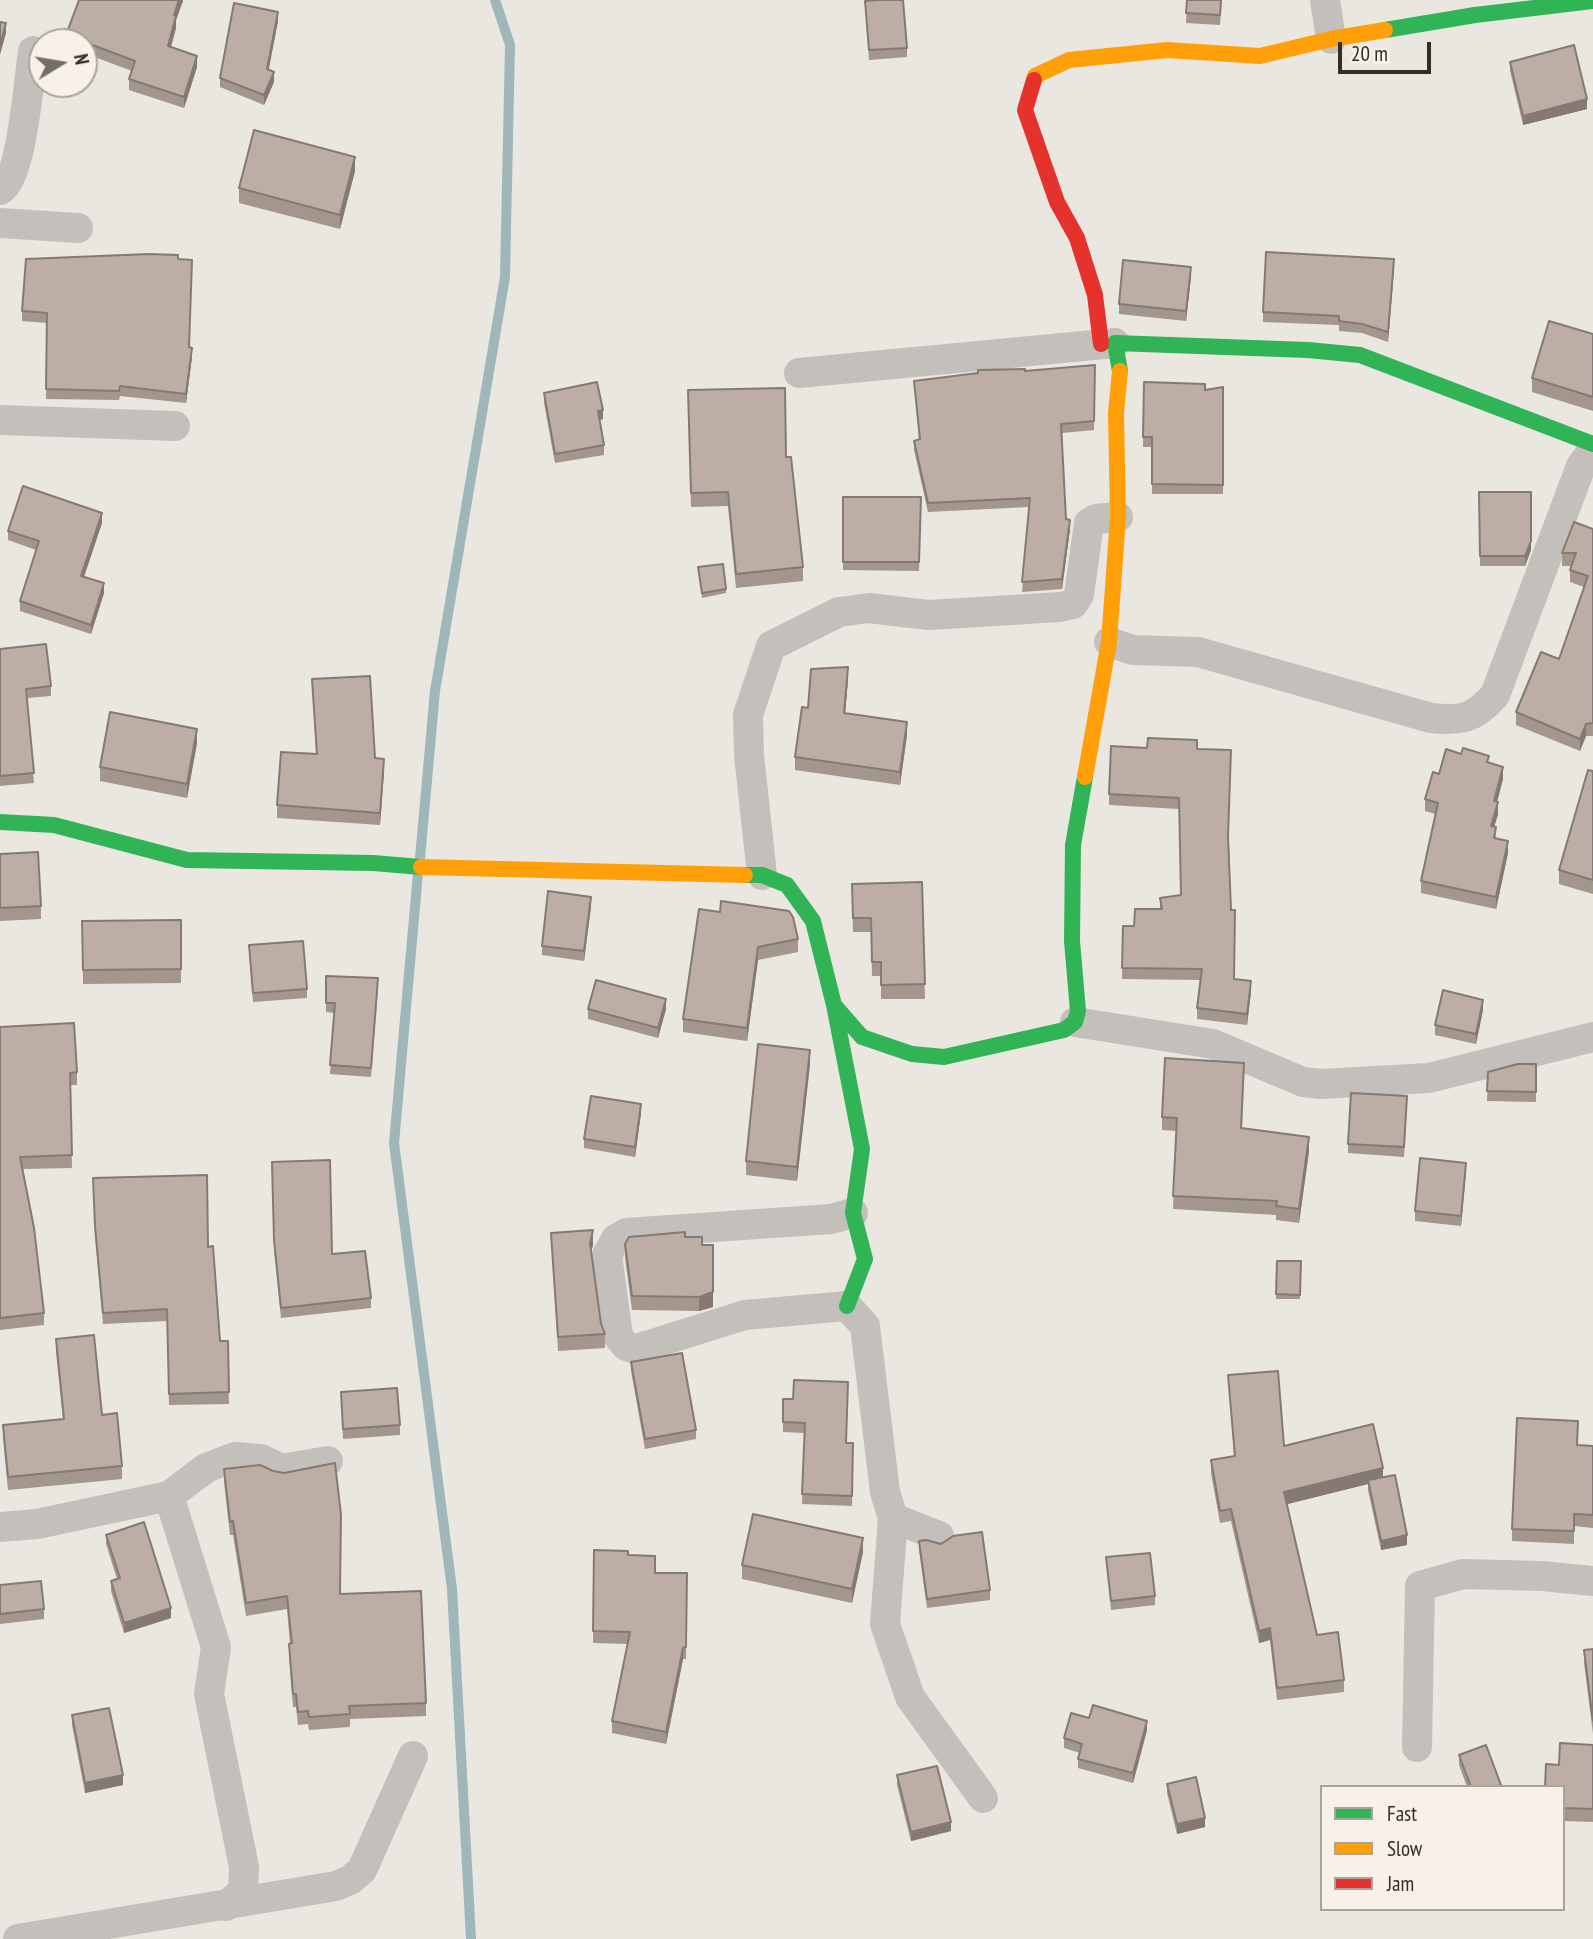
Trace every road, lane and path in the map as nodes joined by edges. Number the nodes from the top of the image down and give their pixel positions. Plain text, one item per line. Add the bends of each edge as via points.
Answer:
1 (1325, 0) edge
2 (1593, 1) edge
3 (1331, 39) junction
4 (28, 85) edge
5 (0, 190) edge
6 (0, 223) edge
7 (78, 228) dead end
8 (1108, 343) junction
9 (799, 373) dead end
10 (0, 420) edge
11 (176, 426) dead end
12 (1593, 444) edge
13 (1593, 450) edge
14 (1118, 517) junction
15 (1109, 642) junction
16 (0, 822) edge
17 (762, 875) junction
18 (834, 1005) junction
19 (1074, 1022) junction
20 (1593, 1037) edge
21 (853, 1213) junction
22 (848, 1306) junction
23 (328, 1461) edge
24 (169, 1496) junction
25 (893, 1518) junction
26 (0, 1527) edge
27 (939, 1536) dead end
28 (1593, 1581) edge
29 (1417, 1746) dead end
30 (413, 1756) dead end
31 (983, 1798) dead end
32 (226, 1906) junction
33 (18, 1939) edge

1 - 3 street
2 - 3 street
3 - 8 street via 1260,56 1167,50 1069,60 1035,76 1025,110 1057,202 1077,238
4 - 5 street via 16,165
6 - 7 street
8 - 9 street
8 - 12 street via 1360,355
8 - 14 street via 1120,370 1115,413
10 - 11 street
13 - 15 street via 1581,466 1495,695 1481,711 1457,720 1431,718 1198,652 1133,650
14 - 15 street
14 - 17 street via 1089,523 1079,595 1073,604 928,615 849,610 771,646 748,715
15 - 19 street via 1073,845 1072,941 1078,1010
16 - 17 street via 54,825 187,860
17 - 18 street via 787,886 813,921
18 - 19 street via 862,1037 923,1055 944,1056 1003,1045 1064,1030
18 - 21 street via 862,1149
19 - 20 street via 1213,1044 1303,1082 1321,1084 1429,1078
21 - 22 street via 865,1259
21 - 22 street via 831,1219 626,1233 616,1239 607,1255 618,1336 636,1349 745,1315
22 - 25 street via 864,1326 885,1492
23 - 24 street via 281,1469 261,1459 236,1457 206,1468
24 - 26 street via 37,1524
24 - 32 street via 216,1647 209,1694 244,1867 243,1891
25 - 27 street
25 - 31 street via 885,1624 910,1697
28 - 29 street via 1463,1574 1420,1586
30 - 32 street via 362,1870 350,1880
32 - 33 street

